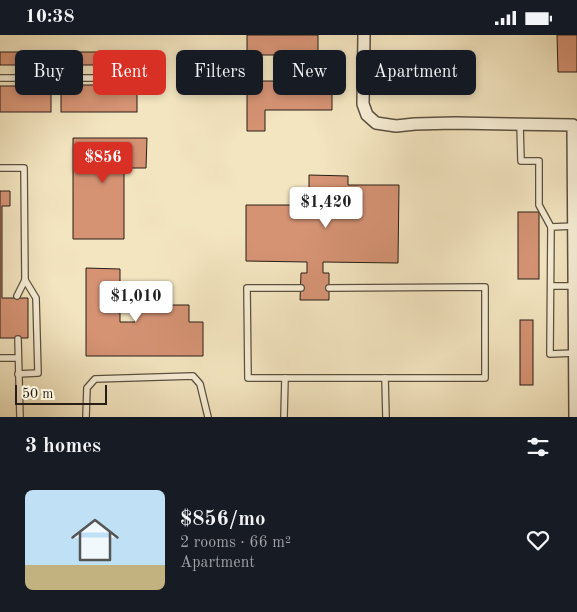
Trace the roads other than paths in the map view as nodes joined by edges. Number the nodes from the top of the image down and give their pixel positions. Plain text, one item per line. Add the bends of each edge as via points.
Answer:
1 (364, 35) edge
2 (0, 77) edge
3 (93, 78) edge
4 (575, 123) edge
5 (520, 124) junction
6 (0, 168) edge
7 (576, 200) edge
8 (574, 226) junction
9 (551, 227) junction
10 (25, 280) junction
11 (551, 286) junction
12 (575, 286) junction
13 (300, 287) dead end
14 (329, 287) dead end
15 (17, 296) dead end
16 (18, 339) dead end
17 (575, 353) junction
18 (0, 358) edge
19 (18, 358) junction
20 (18, 374) junction
21 (285, 377) junction
22 (385, 378) junction
23 (20, 417) edge
24 (86, 417) edge
25 (208, 417) edge
26 (284, 417) edge
27 (386, 417) edge
28 (575, 417) edge

1 - 5 street via 362,104 366,115 376,123
2 - 3 lane
4 - 5 street
4 - 7 street
5 - 9 lane via 521,161 539,161 539,205
6 - 10 lane via 24,168
7 - 8 street
8 - 9 lane
8 - 12 street
9 - 11 lane
10 - 15 lane
10 - 20 lane via 36,298 38,373
11 - 12 lane
11 - 17 lane via 550,353
12 - 17 street
13 - 21 lane via 247,288 248,377
14 - 22 lane via 485,287 485,378
16 - 19 lane
17 - 28 street
18 - 19 lane
19 - 20 lane
20 - 23 lane
21 - 22 lane
21 - 26 lane
22 - 27 lane
24 - 25 lane via 87,388 94,379 193,376 200,385

